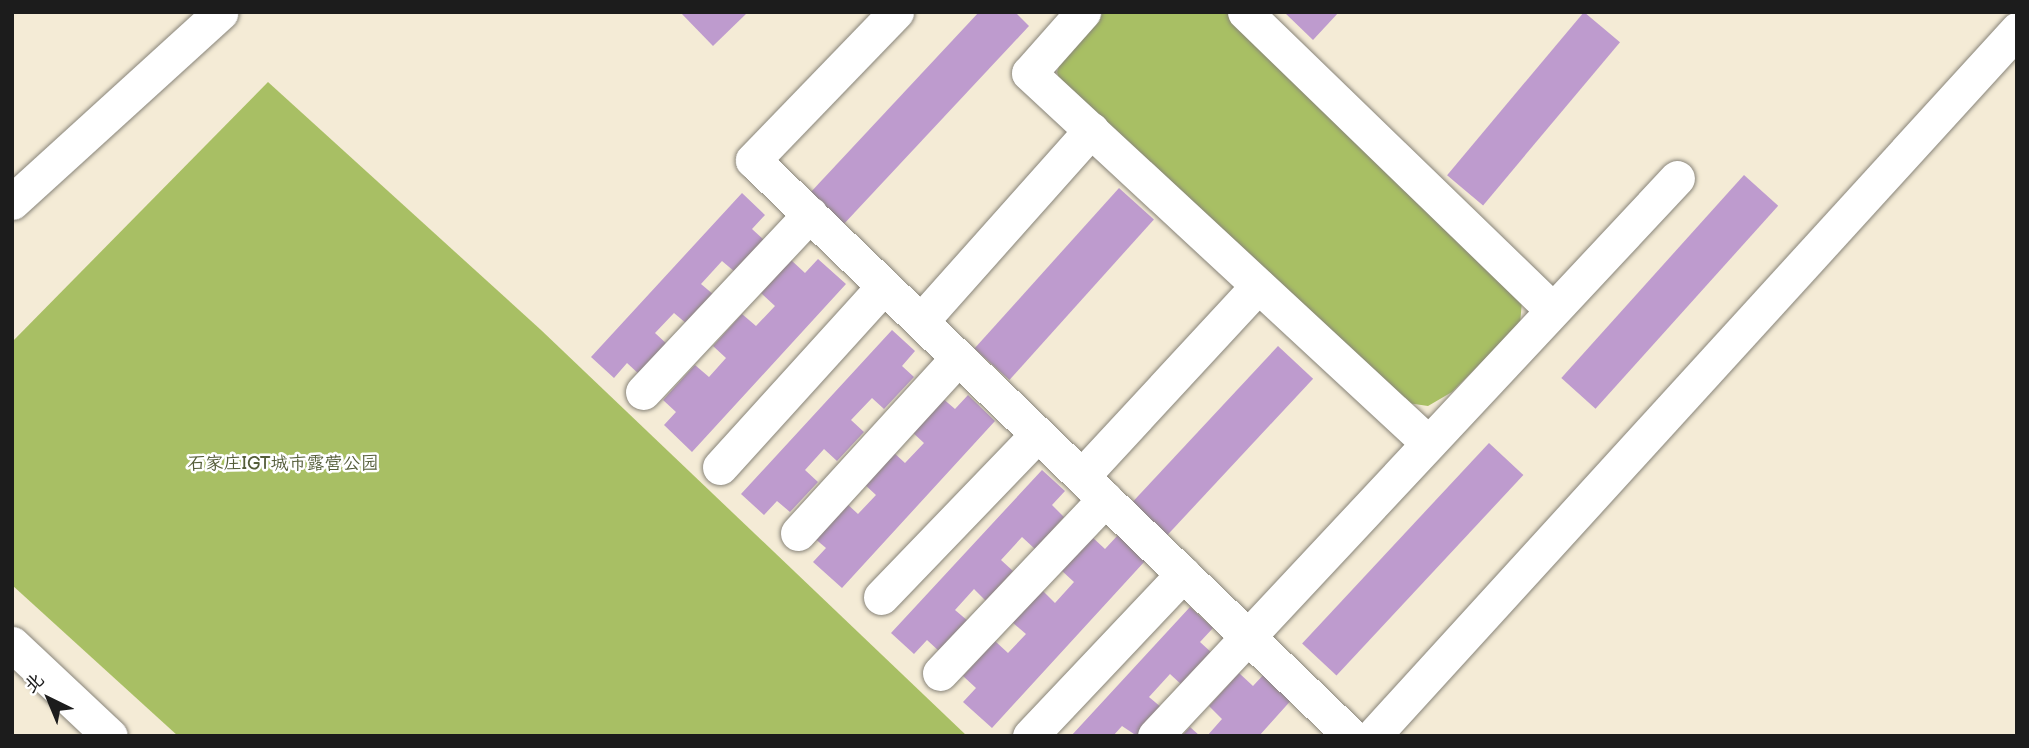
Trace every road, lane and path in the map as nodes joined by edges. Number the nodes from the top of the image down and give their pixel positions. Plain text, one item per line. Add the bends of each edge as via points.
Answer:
1 (221, 12) edge
2 (896, 12) edge
3 (1083, 12) edge
4 (1245, 12) edge
5 (2017, 30) edge
6 (1091, 130) junction
7 (1677, 178) dead end
8 (12, 202) edge
9 (810, 214) junction
10 (884, 286) junction
11 (1258, 286) junction
12 (1552, 309) junction
13 (921, 321) junction
14 (958, 358) junction
15 (643, 392) dead end
16 (1037, 435) junction
17 (1427, 442) junction
18 (720, 467) dead end
19 (1093, 488) junction
20 (798, 533) dead end
21 (1183, 574) junction
22 (881, 597) dead end
23 (1245, 636) junction
24 (12, 644) edge
25 (940, 673) dead end
26 (110, 736) edge
27 (1030, 736) edge
28 (1155, 736) edge
29 (1350, 736) edge
30 (1373, 736) edge

1 - 8 street
2 - 9 street via 753,160
3 - 6 street via 1029,73
4 - 12 street
5 - 30 street
6 - 11 street
6 - 13 street
7 - 12 street
9 - 10 street
9 - 15 street
10 - 13 street
10 - 18 street
11 - 17 street
11 - 19 street
12 - 17 street
13 - 14 street
14 - 16 street
14 - 20 street
16 - 19 street
16 - 22 street
17 - 23 street
19 - 21 street
19 - 25 street
21 - 23 street
21 - 27 street
23 - 28 street
23 - 29 street
24 - 26 street

